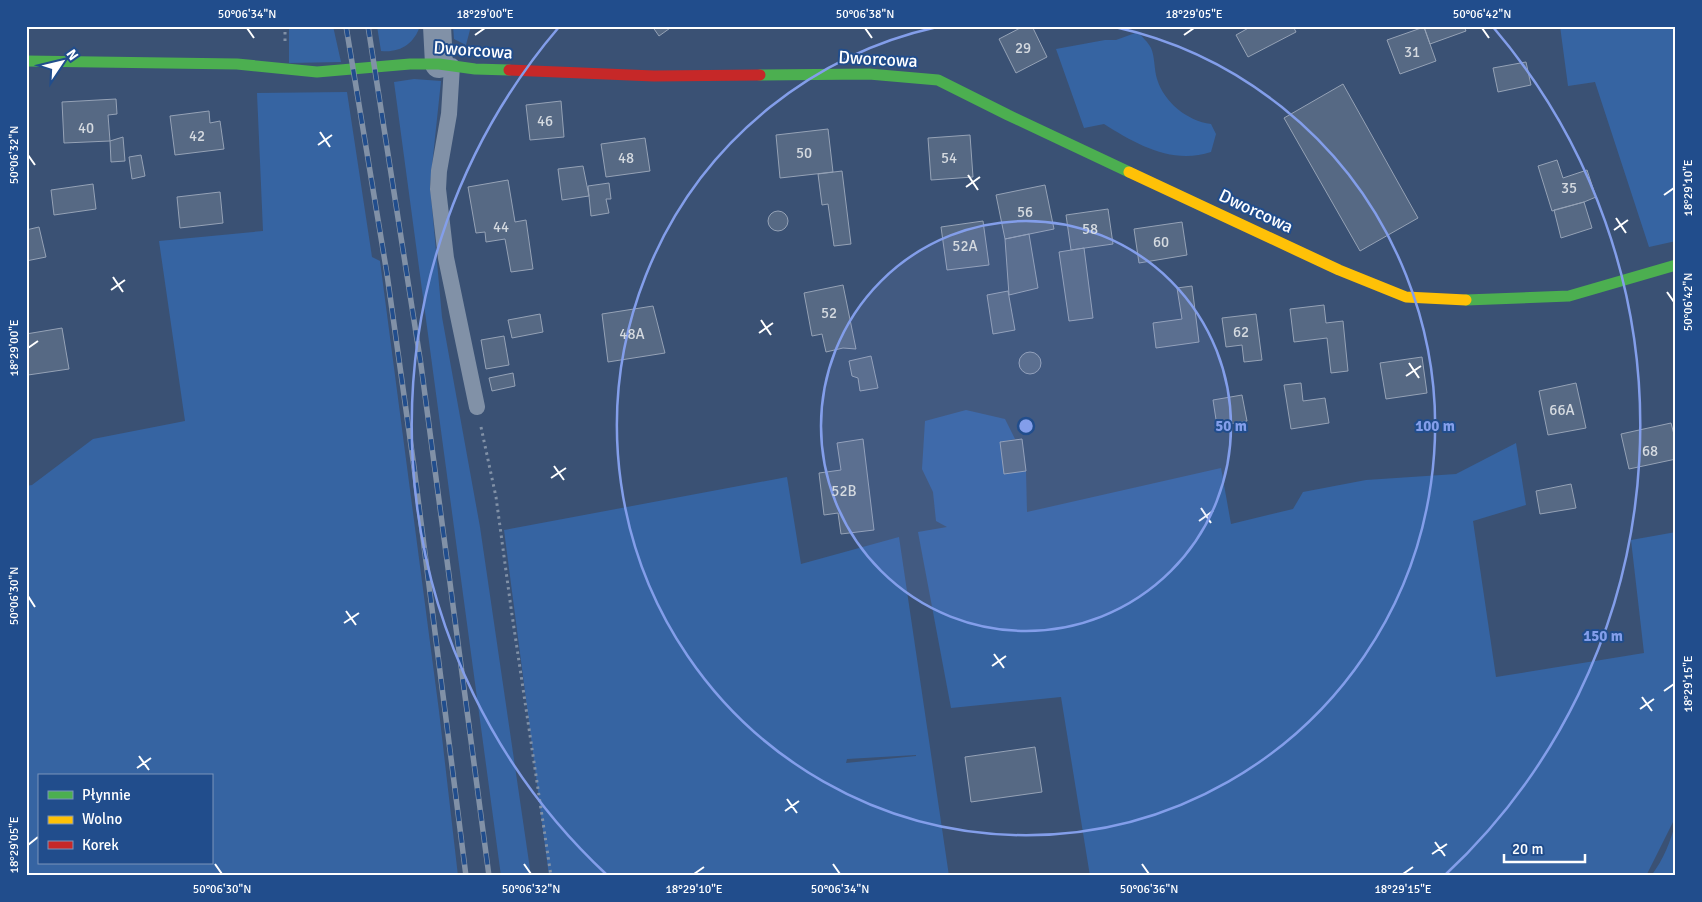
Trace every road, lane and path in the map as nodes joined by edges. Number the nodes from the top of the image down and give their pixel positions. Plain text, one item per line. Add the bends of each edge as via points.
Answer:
1 (437, 26) edge
2 (26, 61) edge
3 (445, 65) junction
4 (1676, 264) edge
5 (477, 407) joint
6 (551, 876) edge

1 - 3 street
2 - 3 street, Dworcowa via 238,64 318,72 410,64
3 - 4 street, Dworcowa via 654,76 869,74 938,80 1340,270 1406,297 1467,300 1570,296
3 - 5 lane via 449,114 438,189 446,258
5 - 6 path via 496,497

